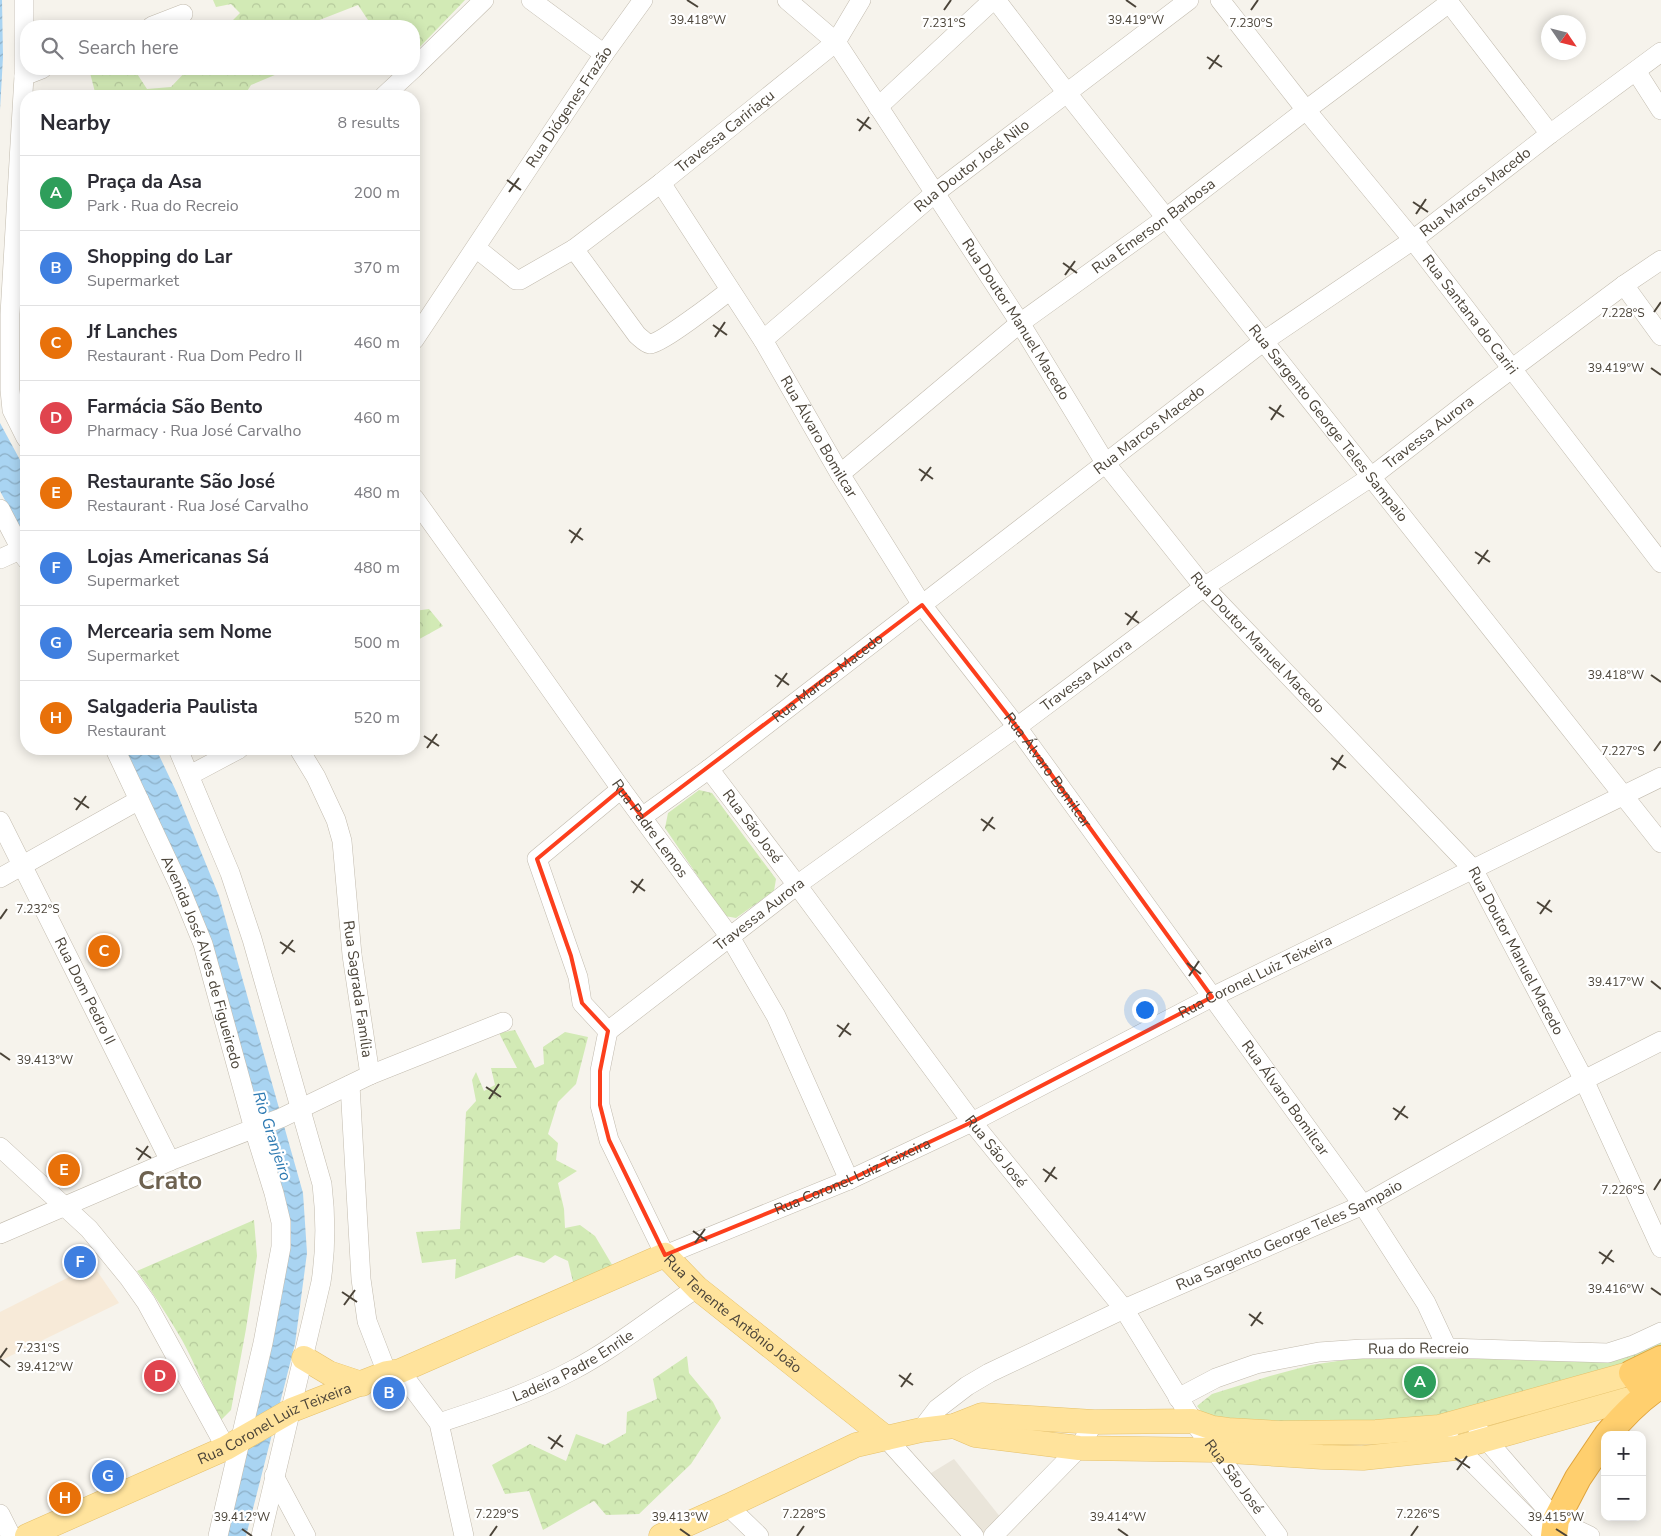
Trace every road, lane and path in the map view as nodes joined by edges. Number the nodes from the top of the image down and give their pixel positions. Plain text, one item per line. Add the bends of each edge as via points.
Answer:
1 (24, 0) edge
2 (484, 0) edge
3 (531, 0) edge
4 (643, 0) edge
5 (787, 0) edge
6 (861, 0) edge
7 (994, 0) edge
8 (1189, 0) edge
9 (1220, 0) edge
10 (1448, 1) edge
11 (183, 14) dead end
12 (24, 20) edge
13 (168, 20) edge
14 (836, 42) junction
15 (1661, 52) edge
16 (604, 54) junction
17 (420, 61) edge
18 (1636, 71) junction
19 (406, 75) edge
20 (24, 76) edge
21 (24, 90) edge
22 (390, 90) edge
23 (1067, 93) junction
24 (878, 107) junction
25 (1306, 110) junction
26 (1661, 110) edge
27 (1550, 134) junction
28 (660, 183) junction
29 (935, 193) junction
30 (1166, 218) junction
31 (20, 236) edge
32 (1414, 240) junction
33 (476, 248) junction
34 (574, 248) junction
35 (1661, 260) edge
36 (1624, 285) junction
37 (730, 290) junction
38 (1020, 323) junction
39 (420, 331) edge
40 (1661, 336) edge
41 (763, 340) junction
42 (1264, 341) junction
43 (1512, 369) junction
44 (20, 426) edge
45 (1106, 464) junction
46 (840, 474) junction
47 (1371, 477) junction
48 (420, 506) edge
49 (0, 509) edge
50 (20, 546) edge
51 (1658, 552) edge
52 (20, 555) edge
53 (0, 559) edge
54 (1204, 587) junction
55 (922, 605) junction
56 (1017, 727) junction
57 (119, 755) edge
58 (181, 755) edge
59 (228, 755) edge
60 (303, 755) edge
61 (709, 769) junction
62 (190, 775) junction
63 (1661, 776) edge
64 (621, 789) junction
65 (1623, 796) junction
66 (139, 800) junction
67 (642, 817) junction
68 (0, 821) edge
69 (1661, 844) edge
70 (21, 866) junction
71 (1473, 868) junction
72 (0, 878) edge
73 (797, 885) junction
74 (730, 937) junction
75 (1212, 997) junction
76 (503, 1022) dead end
77 (608, 1031) junction
78 (1661, 1041) edge
79 (370, 1075) junction
80 (1584, 1080) junction
81 (350, 1085) junction
82 (300, 1108) junction
83 (972, 1122) junction
84 (254, 1129) junction
85 (0, 1148) edge
86 (170, 1161) junction
87 (849, 1180) junction
88 (1363, 1205) junction
89 (64, 1207) junction
90 (0, 1234) edge
91 (1661, 1248) edge
92 (664, 1255) junction
93 (697, 1288) junction
94 (1124, 1310) junction
95 (1661, 1332) edge
96 (1447, 1348) junction
97 (304, 1358) junction
98 (1661, 1359) edge
99 (394, 1372) junction
100 (1632, 1373) junction
101 (362, 1384) junction
102 (1654, 1389) edge
103 (1178, 1398) junction
104 (292, 1410) junction
105 (1469, 1419) junction
106 (1193, 1421) junction
107 (1094, 1422) junction
108 (439, 1424) junction
109 (954, 1426) junction
110 (1439, 1427) junction
111 (921, 1430) junction
112 (1610, 1431) edge
113 (886, 1438) junction
114 (1487, 1440) junction
115 (233, 1444) junction
116 (1601, 1444) edge
117 (1079, 1448) junction
118 (1456, 1448) junction
119 (1214, 1450) junction
120 (274, 1476) junction
121 (728, 1506) junction
122 (0, 1514) edge
123 (1552, 1531) edge
124 (11, 1536) edge
125 (27, 1536) edge
126 (218, 1536) edge
127 (260, 1536) edge
128 (306, 1536) edge
129 (464, 1536) edge
130 (661, 1536) edge
131 (758, 1536) edge
132 (974, 1536) edge
133 (993, 1536) edge
134 (1278, 1536) edge
135 (1590, 1536) edge

1 - 12 street
2 - 17 street
3 - 16 street
4 - 16 street, Rua Diógenes Frazão
5 - 14 street, Rua Doutor Manuel Macedo
6 - 14 street, Travessa Caririaçu
7 - 23 street, Rua Sargento George Teles Sampaio
7 - 24 street
8 - 23 street, Rua Doutor José Nilo
9 - 25 street, Rua Santana do Cariri
10 - 25 street, Rua Emerson Barbosa
10 - 27 street
11 - 13 street
14 - 24 street, Rua Doutor Manuel Macedo
14 - 28 street, Travessa Caririaçu
15 - 18 street, Rua Marcos Macedo
16 - 33 street, Rua Diógenes Frazão
18 - 26 street
18 - 27 street, Rua Marcos Macedo
19 - 22 street
20 - 21 street
23 - 29 street, Rua Doutor José Nilo
23 - 30 street, Rua Sargento George Teles Sampaio
24 - 29 street, Rua Doutor Manuel Macedo
25 - 30 street, Rua Emerson Barbosa
25 - 32 street, Rua Santana do Cariri
27 - 32 street, Rua Marcos Macedo
28 - 34 street, Travessa Caririaçu
28 - 37 street, Rua Álvaro Bomilcar
29 - 38 street, Rua Doutor Manuel Macedo
29 - 41 street, Rua Doutor José Nilo
30 - 38 street, Rua Emerson Barbosa
30 - 42 street, Rua Sargento George Teles Sampaio
31 - 44 street via 10,314 10,390 12,410
32 - 42 street, Rua Marcos Macedo
32 - 43 street, Rua Santana do Cariri
33 - 34 street, Travessa Caririaçu via 514,279 520,280
33 - 39 street, Rua Diógenes Frazão
34 - 37 street via 637,335 647,344 657,342
35 - 36 street, Travessa Aurora
36 - 40 street
36 - 43 street, Travessa Aurora
37 - 41 street, Rua Álvaro Bomilcar
38 - 45 street, Rua Doutor Manuel Macedo
38 - 46 street, Rua Emerson Barbosa
41 - 46 street, Rua Álvaro Bomilcar
42 - 45 street, Rua Marcos Macedo
42 - 47 street, Rua Sargento George Teles Sampaio
43 - 47 street, Travessa Aurora
43 - 51 street, Rua Santana do Cariri
45 - 54 street, Rua Doutor Manuel Macedo
45 - 55 street, Rua Marcos Macedo
46 - 55 street, Rua Álvaro Bomilcar
47 - 54 street, Travessa Aurora
47 - 65 street, Rua Sargento George Teles Sampaio
48 - 64 street, Rua Padre Lemos
49 - 50 street
52 - 53 street
54 - 56 street, Travessa Aurora
54 - 71 street, Rua Doutor Manuel Macedo
55 - 56 street, Rua Álvaro Bomilcar
55 - 61 street, Rua Marcos Macedo
56 - 73 street, Travessa Aurora
56 - 75 street, Rua Álvaro Bomilcar
57 - 66 street, Avenida José Alves de Figueiredo
58 - 62 street
59 - 62 street
60 - 79 street, Rua Sagrada Família via 336,820 342,841 352,955
61 - 67 street, Rua Marcos Macedo
61 - 73 street, Rua São José
62 - 82 street via 230,873 252,939
63 - 65 street, Rua Coronel Luiz Teixeira
64 - 67 street, Rua Padre Lemos
64 - 77 street via 537,859 578,977 582,1003
65 - 69 street, Rua Sargento George Teles Sampaio
65 - 71 street, Rua Coronel Luiz Teixeira
66 - 70 street
66 - 84 street, Avenida José Alves de Figueiredo via 203,944
67 - 74 street, Rua Padre Lemos
68 - 70 street, Rua Dom Pedro II
70 - 72 street
70 - 86 street, Rua Dom Pedro II
71 - 75 street, Rua Coronel Luiz Teixeira
71 - 80 street, Rua Doutor Manuel Macedo
73 - 74 street, Travessa Aurora
73 - 83 street, Rua São José
74 - 77 street, Travessa Aurora
74 - 87 street, Rua Padre Lemos via 776,1016
75 - 83 street, Rua Coronel Luiz Teixeira
75 - 88 street, Rua Álvaro Bomilcar
76 - 79 street
77 - 92 street, Rua Tenente Antônio João via 600,1071 600,1105 610,1140
78 - 80 street, Rua Sargento George Teles Sampaio
79 - 81 street, Rua Sagrada Família
80 - 88 street, Rua Sargento George Teles Sampaio
80 - 91 street, Rua Doutor Manuel Macedo
81 - 82 street, Rua Sagrada Família
81 - 99 street via 362,1279 368,1321
82 - 84 street, Rua Sagrada Família
82 - 97 street via 322,1184 325,1210 325,1259
83 - 87 street, Rua Coronel Luiz Teixeira
83 - 94 street, Rua São José
84 - 86 street, Rua Sagrada Família
84 - 115 street, Avenida José Alves de Figueiredo via 281,1222 281,1247 263,1343
85 - 89 street
86 - 89 street, Rua Sagrada Família
87 - 92 street, Rua Coronel Luiz Teixeira
88 - 94 street, Rua Sargento George Teles Sampaio
88 - 96 street, Rua Álvaro Bomilcar via 1422,1296
89 - 90 street, Rua Sagrada Família
89 - 115 street via 99,1240 146,1302
92 - 93 main road, Rua Tenente Antônio João
92 - 99 main road, Rua Coronel Luiz Teixeira
93 - 108 street, Ladeira Padre Enrile via 574,1370 523,1394
93 - 113 main road, Rua Tenente Antônio João
94 - 103 street, Rua São José
94 - 111 street, Rua Sargento George Teles Sampaio via 967,1386 937,1409
95 - 96 street, Rua do Recreio via 1608,1353
96 - 103 street, Rua do Recreio via 1362,1349 1292,1357 1256,1364 1216,1378
97 - 101 main road via 329,1373
97 - 104 street
98 - 100 highway
99 - 101 main road, Rua Coronel Luiz Teixeira
99 - 108 street
100 - 102 highway
100 - 105 main road
101 - 104 main road, Rua Coronel Luiz Teixeira
102 - 112 highway
102 - 114 main road
103 - 106 street, Rua São José
104 - 115 main road, Rua Coronel Luiz Teixeira
104 - 120 street
105 - 110 main road
105 - 114 street
106 - 107 main road
106 - 110 main road via 1228,1430 1278,1433 1376,1432
106 - 119 street, Rua São José
107 - 109 main road via 982,1415
107 - 117 street
108 - 129 street
109 - 111 main road
109 - 117 main road via 975,1435
110 - 118 street
111 - 113 main road
113 - 121 main road via 856,1446
113 - 132 street, Rua Tenente Antônio João
114 - 118 main road
114 - 123 street
115 - 125 main road, Rua Coronel Luiz Teixeira
115 - 126 street, Avenida José Alves de Figueiredo
116 - 123 highway via 1578,1478
117 - 119 main road
117 - 133 street
118 - 119 main road via 1356,1458
118 - 123 street
119 - 134 street, Rua São José
120 - 127 street
120 - 128 street
121 - 130 main road
121 - 131 street
122 - 124 street
123 - 135 street

